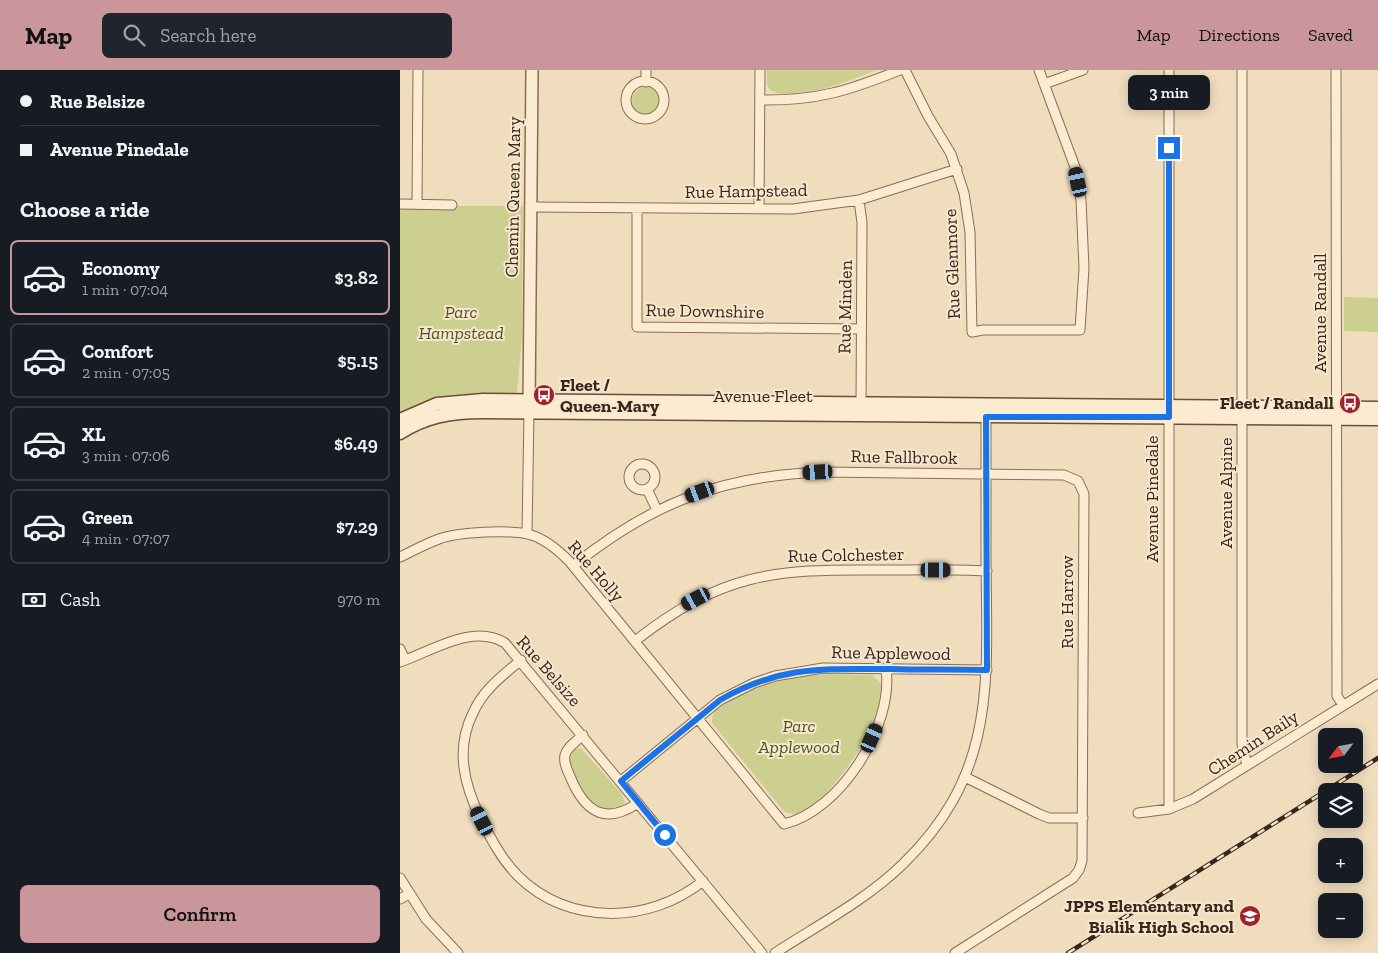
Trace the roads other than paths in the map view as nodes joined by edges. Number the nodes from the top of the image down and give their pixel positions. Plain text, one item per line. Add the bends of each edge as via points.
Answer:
1 (418, 70) edge
2 (532, 70) edge
3 (646, 70) edge
4 (760, 70) edge
5 (900, 70) edge
6 (905, 70) edge
7 (1039, 70) edge
8 (1083, 70) edge
9 (1169, 70) edge
10 (1242, 70) edge
11 (1336, 70) edge
12 (646, 82) junction
13 (1044, 84) junction
14 (760, 100) junction
15 (957, 169) junction
16 (859, 200) junction
17 (400, 204) edge
18 (417, 204) junction
19 (452, 205) dead end
20 (530, 207) junction
21 (637, 208) junction
22 (759, 209) junction
23 (861, 329) junction
24 (529, 406) junction
25 (1378, 408) edge
26 (861, 409) junction
27 (986, 411) junction
28 (1169, 412) junction
29 (1242, 413) junction
30 (1336, 413) junction
31 (1378, 419) edge
32 (400, 420) edge
33 (400, 433) edge
34 (987, 474) junction
35 (647, 490) dead end
36 (657, 510) junction
37 (527, 534) junction
38 (400, 558) edge
39 (572, 566) junction
40 (986, 571) junction
41 (635, 641) junction
42 (400, 649) edge
43 (521, 660) junction
44 (402, 661) edge
45 (886, 669) junction
46 (987, 670) junction
47 (1378, 684) edge
48 (1343, 705) junction
49 (698, 718) junction
50 (583, 735) junction
51 (1247, 765) junction
52 (965, 777) junction
53 (621, 781) junction
54 (638, 803) junction
55 (1168, 809) junction
56 (1138, 813) dead end
57 (1083, 818) junction
58 (400, 878) edge
59 (702, 881) junction
60 (409, 894) junction
61 (400, 899) edge
62 (458, 953) edge
63 (762, 953) edge
64 (776, 953) edge
65 (956, 953) edge

1 - 18 street
2 - 20 street, Chemin Queen Mary
3 - 12 street
4 - 14 street
5 - 14 street via 824,97
6 - 15 street, Rue Glenmore
7 - 13 street
8 - 13 street
9 - 28 street, Avenue Pinedale
10 - 29 street, Avenue Alpine
11 - 30 street, Avenue Randall
12 - 12 street via 630,89 626,101 631,112 641,119 658,114 664,97 658,86
13 - 15 street, Rue Glenmore via 1075,167 1081,200 1084,268 1080,330 972,332 970,232
14 - 22 street
15 - 16 street, Rue Hampstead
16 - 22 street, Rue Hampstead via 800,208
16 - 23 street, Rue Minden via 862,208
17 - 18 street
18 - 19 street
20 - 21 street, Rue Hampstead
20 - 24 street, Chemin Queen Mary
21 - 22 street, Rue Hampstead
21 - 23 street, Rue Downshire via 637,327
23 - 26 street, Rue Minden
24 - 26 main road, Avenue Fleet
24 - 32 main road, Avenue Fleet via 450,402 425,408
24 - 33 main road, Avenue Fleet via 454,412 428,419
24 - 37 street, Chemin Queen Mary
25 - 30 main road
26 - 27 main road, Avenue Fleet
27 - 28 main road, Avenue Fleet
27 - 34 street
28 - 29 main road, Avenue Fleet
28 - 55 street, Avenue Pinedale
29 - 30 main road, Avenue Fleet
29 - 51 street, Avenue Alpine via 1242,744
30 - 31 main road
30 - 48 street, Avenue Randall via 1337,696
34 - 36 street, Rue Fallbrook via 786,474 729,484
34 - 40 street
34 - 57 street, Rue Harrow via 1070,476 1083,489
35 - 36 street
36 - 39 street, Rue Fallbrook via 602,543
37 - 38 street, Rue Holly via 461,534 439,539
37 - 39 street, Rue Holly via 554,547
39 - 41 street, Rue Holly
40 - 41 street, Rue Colchester via 810,569 774,573 696,599
40 - 46 street
41 - 49 street, Rue Holly
42 - 44 street
43 - 44 street, Rue Belsize via 501,641 479,635
43 - 50 street, Rue Belsize
43 - 59 street via 481,698 468,726 462,756 467,787 476,810 509,865 529,885 551,899 607,914 629,914 656,906 682,895
45 - 46 street, Rue Applewood
45 - 49 street, Rue Applewood via 823,668 775,676 735,692
45 - 49 street, Rue Holly via 886,694 866,750 837,791 794,822 784,824
46 - 52 street via 980,728
47 - 48 street, Chemin Baily
48 - 51 street, Chemin Baily
49 - 53 street, Rue Applewood
50 - 53 street, Rue Belsize
50 - 54 street via 569,748 564,758 576,789 586,804 600,813 616,815
51 - 55 street, Chemin Baily via 1193,799
52 - 57 street via 1049,818
52 - 64 street via 936,826 904,864 871,891
53 - 54 street, Rue Belsize
54 - 59 street, Rue Belsize
55 - 56 street, Chemin Baily
57 - 65 street, Rue Harrow via 1082,861 1073,878
58 - 60 street
59 - 63 street, Rue Belsize
60 - 61 street
60 - 62 street via 426,919

